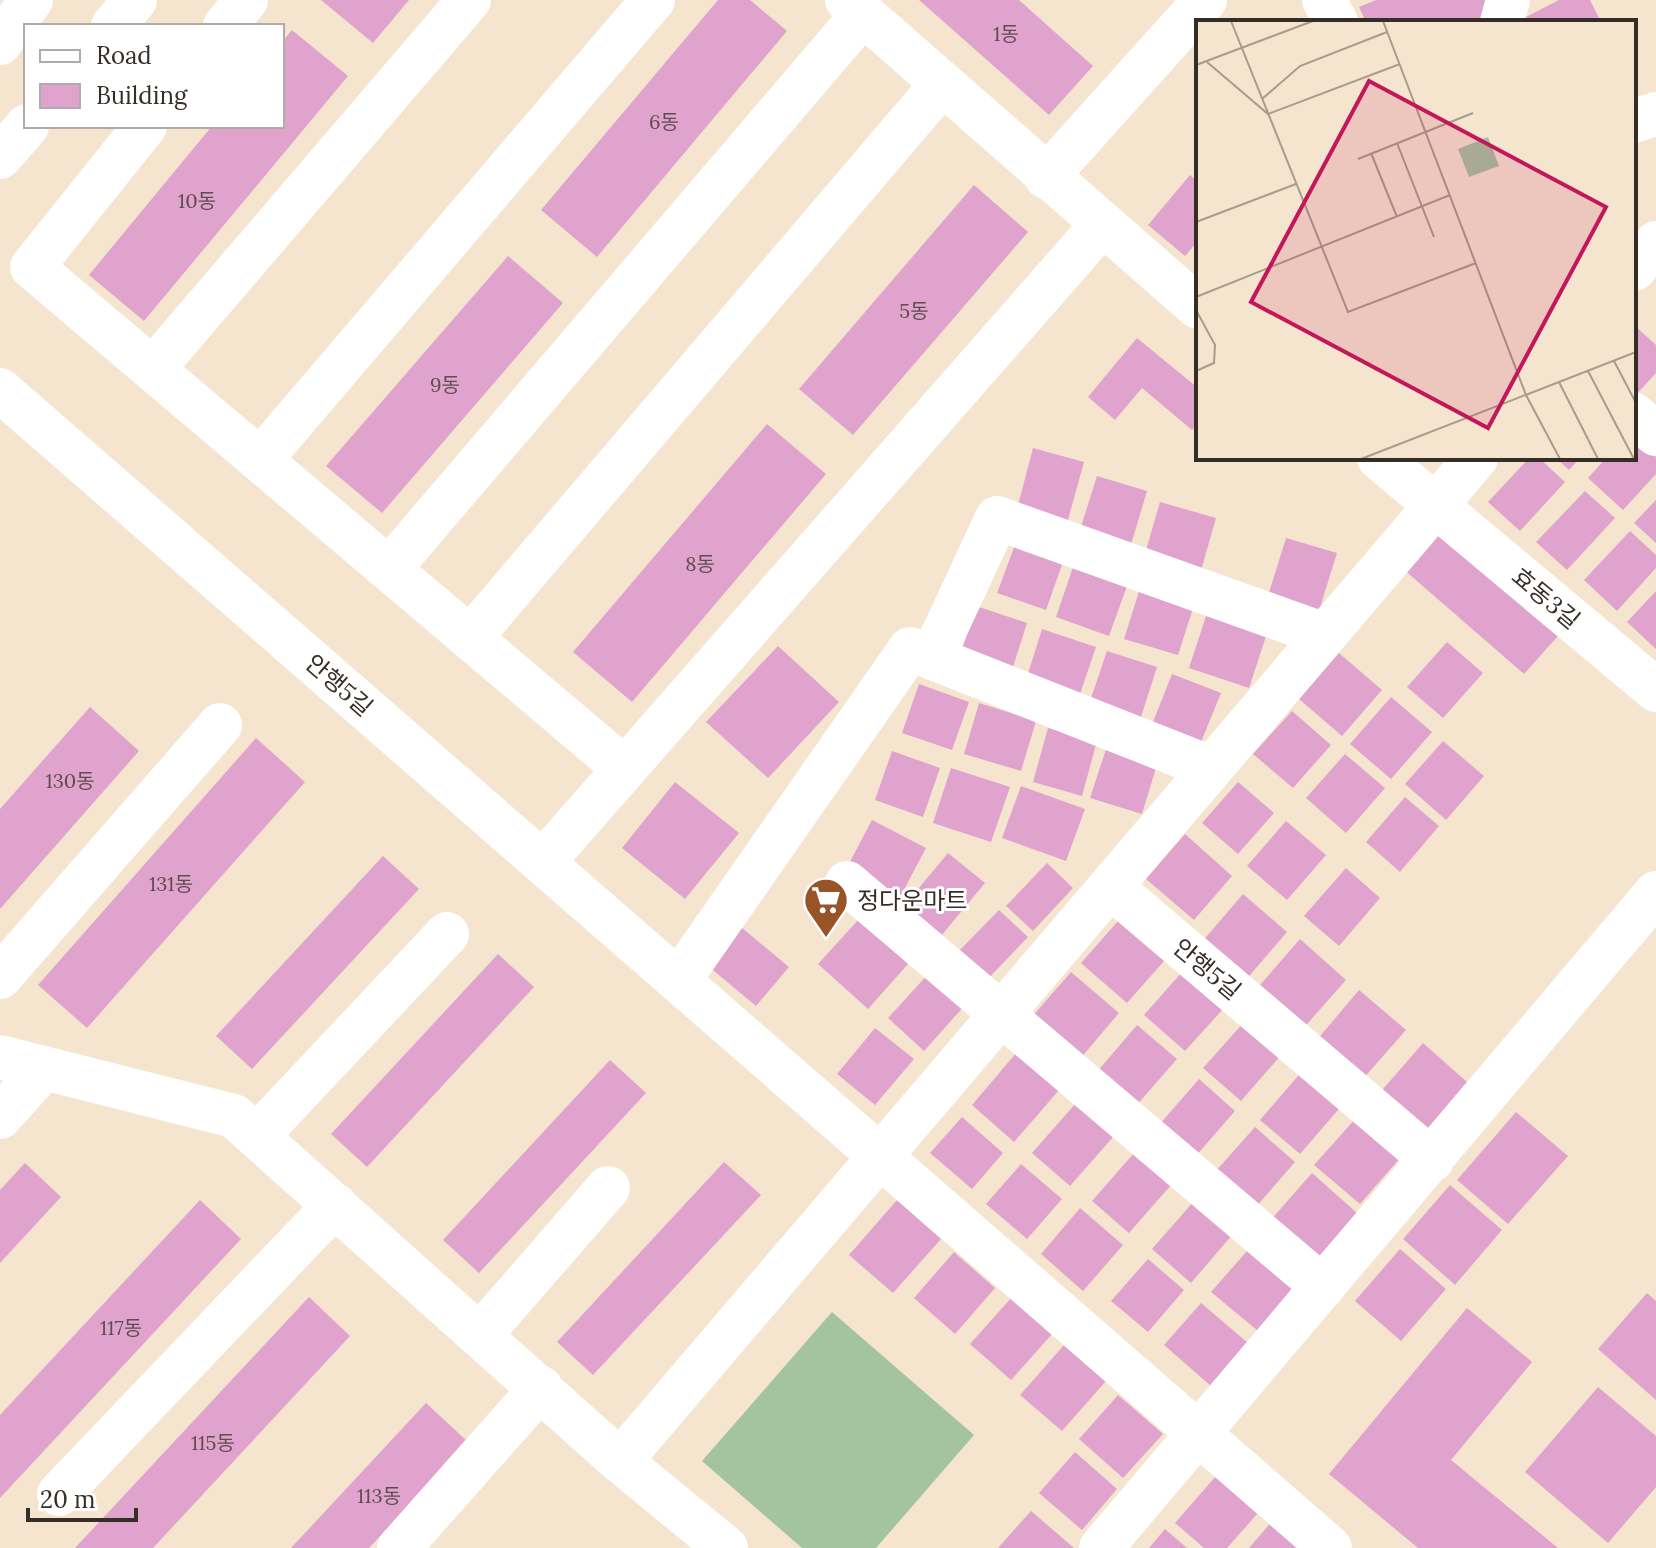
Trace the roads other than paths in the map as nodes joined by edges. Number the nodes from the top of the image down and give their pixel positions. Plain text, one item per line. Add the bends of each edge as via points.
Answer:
1 (31, 0) edge
2 (135, 0) edge
3 (246, 0) edge
4 (469, 0) edge
5 (653, 0) edge
6 (1205, 0) edge
7 (1324, 0) edge
8 (1508, 0) edge
9 (855, 7) edge
10 (1335, 20) edge
11 (1503, 20) edge
12 (115, 24) edge
13 (227, 24) edge
14 (0, 43) edge
15 (942, 84) junction
16 (1656, 114) edge
17 (1636, 120) edge
18 (25, 128) edge
19 (143, 128) edge
20 (0, 157) edge
21 (1046, 177) junction
22 (1101, 226) junction
23 (1656, 243) edge
24 (1636, 267) edge
25 (1196, 305) edge
26 (153, 369) junction
27 (0, 390) edge
28 (1636, 417) edge
29 (1656, 434) edge
30 (260, 460) junction
31 (1381, 460) edge
32 (1474, 460) edge
33 (1436, 506) junction
34 (389, 569) junction
35 (1325, 635) junction
36 (470, 638) junction
37 (932, 658) junction
38 (1656, 690) edge
39 (220, 725) dead end
40 (1211, 768) junction
41 (625, 769) junction
42 (543, 862) junction
43 (847, 883) dead end
44 (1111, 887) junction
45 (1656, 893) edge
46 (447, 934) dead end
47 (0, 977) edge
48 (679, 980) junction
49 (1002, 1015) junction
50 (0, 1057) edge
51 (44, 1068) junction
52 (0, 1117) edge
53 (257, 1136) junction
54 (880, 1158) junction
55 (1432, 1160) junction
56 (608, 1188) dead end
57 (335, 1205) junction
58 (1323, 1287) junction
59 (481, 1334) junction
60 (541, 1388) junction
61 (1199, 1433) junction
62 (620, 1461) junction
63 (59, 1494) dead end
64 (399, 1548) edge
65 (726, 1548) edge
66 (1101, 1548) edge
67 (1330, 1548) edge

1 - 14 street
2 - 12 street
3 - 13 street
4 - 26 street
5 - 30 street
6 - 21 street
7 - 10 street
8 - 11 street
9 - 15 street
9 - 34 street
15 - 21 street
15 - 36 street
16 - 17 street
18 - 20 street
19 - 26 street via 32,267
21 - 22 street
22 - 25 street
22 - 41 street
23 - 24 street
26 - 30 street
27 - 42 street, 안행5길
28 - 29 street
30 - 34 street
31 - 33 street, 효동3길
32 - 33 street
33 - 35 street
33 - 38 street, 효동3길
34 - 36 street
35 - 37 street via 997,518
35 - 40 street
36 - 41 street
37 - 40 street
37 - 48 street via 910,649
39 - 47 street
40 - 44 street
41 - 42 street
42 - 48 street, 안행5길
43 - 49 street
44 - 49 street
44 - 55 street, 안행5길
45 - 55 street
46 - 53 street
48 - 54 street, 안행5길
49 - 54 street
49 - 58 street
50 - 51 street
51 - 52 street
51 - 53 street via 234,1116
53 - 57 street
54 - 61 street, 안행5길
54 - 62 street
55 - 58 street
56 - 59 street
57 - 59 street
57 - 63 street
58 - 61 street
59 - 60 street
60 - 62 street
60 - 64 street
61 - 66 street
61 - 67 street, 안행5길
62 - 65 street

